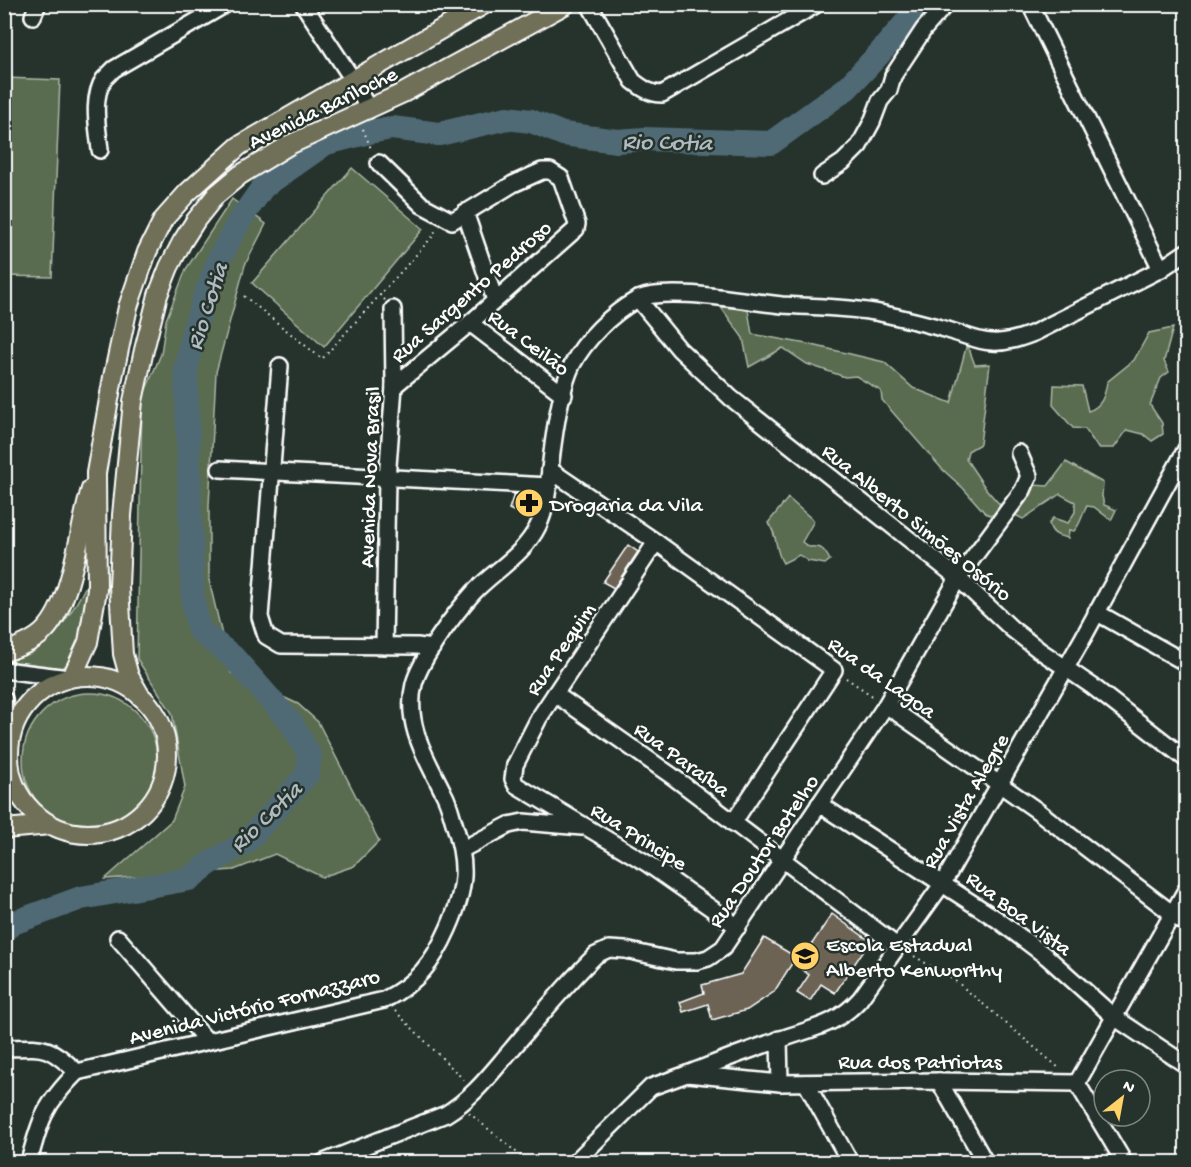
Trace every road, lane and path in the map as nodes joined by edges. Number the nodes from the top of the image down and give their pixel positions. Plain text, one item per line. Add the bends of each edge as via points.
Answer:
1 (226, 4) edge
2 (303, 4) edge
3 (485, 4) edge
4 (566, 4) edge
5 (589, 4) edge
6 (817, 4) edge
7 (946, 4) edge
8 (1030, 4) edge
9 (353, 80) junction
10 (369, 111) junction
11 (363, 129) dead end
12 (369, 145) dead end
13 (100, 150) dead end
14 (379, 163) dead end
15 (822, 176) dead end
16 (465, 212) junction
17 (442, 215) junction
18 (1186, 252) edge
19 (1161, 269) junction
20 (380, 295) junction
21 (244, 296) dead end
22 (638, 299) junction
23 (495, 300) junction
24 (393, 309) joint
25 (470, 323) junction
26 (280, 366) dead end
27 (394, 386) junction
28 (564, 394) junction
29 (1186, 448) edge
30 (1019, 453) dead end
31 (220, 470) dead end
32 (96, 473) junction
33 (270, 473) junction
34 (549, 478) junction
35 (387, 479) junction
36 (656, 542) junction
37 (958, 578) junction
38 (1096, 612) junction
39 (384, 646) junction
40 (432, 648) junction
41 (4, 652) edge
42 (1186, 663) edge
43 (1065, 668) junction
44 (4, 670) edge
45 (834, 670) junction
46 (70, 678) junction
47 (555, 694) junction
48 (141, 697) junction
49 (4, 699) edge
50 (885, 705) junction
51 (1186, 759) edge
52 (8, 760) edge
53 (516, 785) joint
54 (999, 786) junction
55 (819, 804) junction
56 (733, 823) junction
57 (51, 825) junction
58 (588, 828) junction
59 (4, 829) edge
60 (463, 849) junction
61 (782, 861) junction
62 (943, 883) junction
63 (1186, 890) edge
64 (1173, 914) junction
65 (1186, 924) edge
66 (738, 927) junction
67 (118, 938) dead end
68 (897, 946) junction
69 (384, 1000) junction
70 (1114, 1017) junction
71 (779, 1039) junction
72 (207, 1041) junction
73 (4, 1048) edge
74 (1186, 1065) edge
75 (77, 1071) junction
76 (687, 1074) junction
77 (939, 1081) junction
78 (780, 1083) junction
79 (806, 1083) junction
80 (1077, 1083) junction
81 (476, 1091) junction
82 (460, 1106) junction
83 (29, 1162) edge
84 (324, 1162) edge
85 (528, 1162) edge
86 (575, 1162) edge
87 (850, 1162) edge
88 (985, 1162) edge
89 (1124, 1162) edge

1 - 13 street via 122,64 103,80 97,115
2 - 9 street
3 - 9 main road, Avenida Bariloche
4 - 10 main road, Avenida Bariloche
5 - 6 street via 633,81 655,94 662,94
7 - 15 street via 893,76 859,146
8 - 19 street
9 - 10 street
9 - 32 main road, Avenida Bariloche via 239,146 163,220 128,307
10 - 48 main road, Avenida Bariloche via 289,145 240,175 216,195 196,220 169,267 149,328 133,401 122,515 119,586 123,654
11 - 12 path
14 - 17 street via 422,205
16 - 17 street via 452,221
16 - 23 street
16 - 23 street, Rua Sargento Pedroso via 532,174 550,171 561,178 577,224
17 - 20 path via 433,236
18 - 19 street, Avenida Victório Fornazzaro
19 - 22 street, Avenida Victório Fornazzaro via 1034,333 991,342 877,312 711,296 662,294
20 - 21 path via 322,359
20 - 24 path
22 - 28 street, Avenida Victório Fornazzaro via 595,333 582,349
22 - 37 street, Rua Alberto Simões Osório via 679,349 731,398
23 - 25 street, Rua Sargento Pedroso
24 - 27 street, Avenida Nova Brasil
25 - 27 street, Rua Sargento Pedroso
25 - 28 street, Rua Ceilão
26 - 33 street
27 - 35 street, Avenida Nova Brasil
28 - 34 street, Avenida Victório Fornazzaro
29 - 38 street, Rua Vista Alegre
30 - 37 street, Rua Doutor Botelho via 1029,476 1027,483
31 - 33 street
32 - 41 main road via 84,510 74,565 58,609 45,630
32 - 46 main road, Avenida Bariloche via 97,590 88,642
33 - 35 street
33 - 39 street via 260,617 266,636 281,645
34 - 35 street
34 - 36 street, Rua da Lagoa
34 - 40 street, Avenida Victório Fornazzaro via 541,518 532,534 517,554 474,593
35 - 39 street, Avenida Nova Brasil
36 - 45 street, Rua da Lagoa
36 - 47 street, Rua Pequim
37 - 43 street, Rua Alberto Simões Osório via 1012,628
37 - 50 street, Rua Doutor Botelho
38 - 42 street
38 - 43 street, Rua Vista Alegre
39 - 40 street
40 - 60 street, Avenida Victório Fornazzaro via 414,684 412,710 416,735 446,797
43 - 51 street, Rua Alberto Simões Osório
43 - 54 street, Rua Vista Alegre
44 - 46 street
45 - 50 path, Rua da Lagoa
45 - 56 street
46 - 48 main road via 95,676 120,683
46 - 52 main road via 52,685 24,708 15,724
47 - 53 street, Rua Pequim via 515,765
47 - 56 street, Rua Paraíba
48 - 57 main road via 163,728 167,747 167,766 153,801 125,826 107,832 88,835
49 - 52 street
50 - 54 street, Rua da Lagoa
50 - 55 street, Rua Doutor Botelho
52 - 57 main road via 22,799
53 - 58 street, Rua Principe
54 - 62 street, Rua Vista Alegre
54 - 64 street, Rua da Lagoa
55 - 61 street, Rua Doutor Botelho
55 - 62 street, Rua Boa Vista
56 - 61 street, Rua Paraíba
57 - 59 main road
58 - 60 street via 523,822 509,825
58 - 66 street, Rua Principe via 648,864
60 - 69 street, Avenida Victório Fornazzaro via 464,876 456,910 442,942 427,967 405,989
61 - 66 street, Rua Doutor Botelho
61 - 68 street, Rua Paraíba
62 - 68 street, Rua Vista Alegre
62 - 70 street, Rua Boa Vista via 1047,957
63 - 64 street
64 - 65 street, Rua da Lagoa
64 - 70 street
66 - 81 street, Rua Doutor Botelho via 723,948 697,961 609,949 596,955
67 - 72 street
68 - 71 street, Rua Vista Alegre via 851,1010 828,1024
68 - 80 path via 957,982
69 - 72 street, Avenida Victório Fornazzaro
69 - 81 path
70 - 74 street, Rua Boa Vista
70 - 80 street
71 - 76 street, Rua Vista Alegre
71 - 78 street
72 - 75 street, Avenida Victório Fornazzaro
73 - 75 street via 49,1049
75 - 83 street via 46,1108
76 - 78 street, Rua dos Patriotas
76 - 86 street, Rua dos Patriotas via 651,1087
77 - 79 street, Rua dos Patriotas
77 - 80 street, Rua dos Patriotas
77 - 88 street
78 - 79 street, Rua dos Patriotas
79 - 87 street
80 - 89 street
81 - 82 street, Rua Doutor Botelho
82 - 84 street, Rua Doutor Botelho
82 - 85 path

